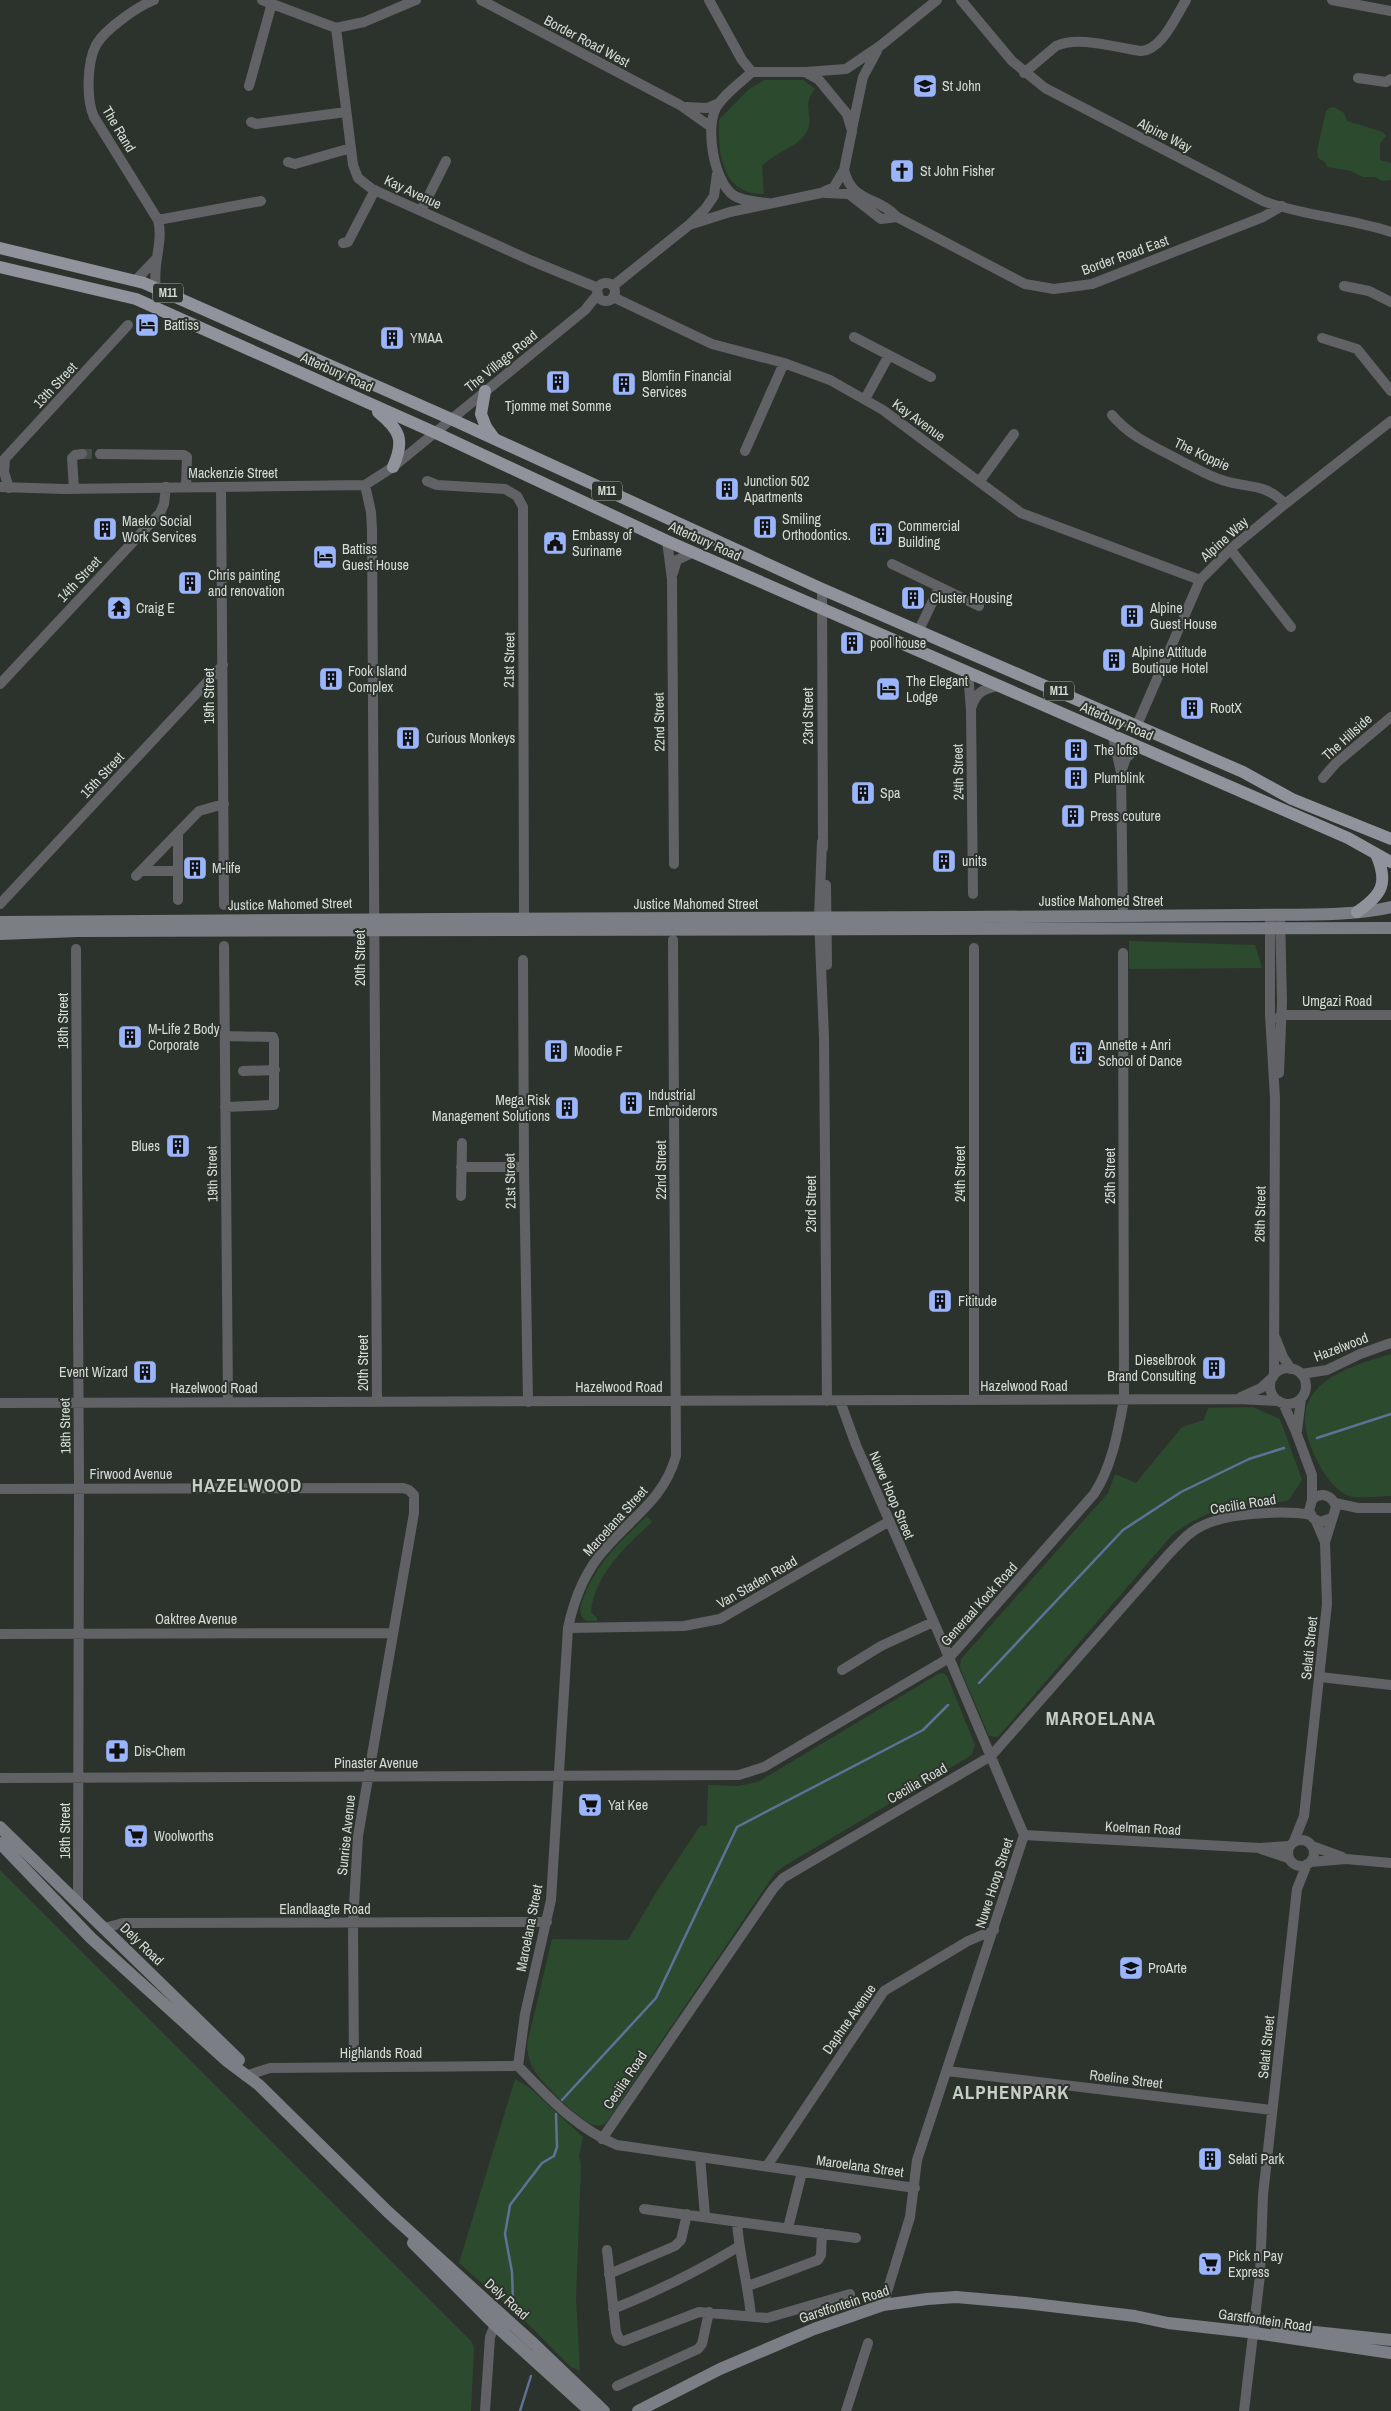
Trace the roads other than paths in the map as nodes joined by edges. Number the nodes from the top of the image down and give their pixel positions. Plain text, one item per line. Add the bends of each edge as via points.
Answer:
1 (154, 0) edge
2 (416, 0) edge
3 (481, 0) edge
4 (709, 0) edge
5 (937, 0) edge
6 (961, 0) edge
7 (1186, 0) edge
8 (1332, 0) edge
9 (267, 2) edge
10 (1391, 11) edge
11 (336, 28) junction
12 (880, 46) junction
13 (752, 72) junction
14 (805, 72) junction
15 (1024, 74) junction
16 (1358, 78) dead end
17 (1391, 79) edge
18 (249, 86) dead end
19 (719, 103) junction
20 (680, 105) junction
21 (346, 112) junction
22 (251, 122) dead end
23 (710, 127) junction
24 (852, 131) junction
25 (351, 148) junction
26 (446, 160) dead end
27 (288, 162) dead end
28 (844, 170) junction
29 (717, 173) junction
30 (375, 190) junction
31 (821, 193) junction
32 (858, 196) junction
33 (261, 201) dead end
34 (767, 203) junction
35 (1282, 206) junction
36 (421, 211) junction
37 (158, 220) junction
38 (689, 225) junction
39 (1391, 232) edge
40 (343, 243) dead end
41 (0, 248) edge
42 (155, 260) junction
43 (0, 267) edge
44 (135, 281) junction
45 (1344, 286) dead end
46 (156, 288) junction
47 (605, 293) junction
48 (1391, 302) edge
49 (128, 325) dead end
50 (854, 337) dead end
51 (1322, 338) dead end
52 (888, 357) junction
53 (784, 363) junction
54 (931, 377) dead end
55 (485, 391) junction
56 (1391, 391) edge
57 (354, 396) junction
58 (865, 398) junction
59 (1112, 416) dead end
60 (451, 419) junction
61 (1391, 421) edge
62 (436, 433) junction
63 (1014, 434) dead end
64 (496, 440) junction
65 (746, 451) dead end
66 (82, 454) dead end
67 (100, 454) tunnel mouth
68 (1, 463) edge
69 (393, 467) junction
70 (427, 481) dead end
71 (979, 482) junction
72 (364, 484) junction
73 (221, 487) junction
74 (166, 488) junction
75 (186, 488) junction
76 (6, 489) edge
77 (74, 489) junction
78 (1285, 504) junction
79 (667, 541) junction
80 (1231, 550) junction
81 (694, 552) junction
82 (892, 564) dead end
83 (672, 579) junction
84 (1200, 580) junction
85 (939, 588) junction
86 (822, 589) junction
87 (979, 606) dead end
88 (821, 608) junction
89 (1291, 627) dead end
90 (919, 630) junction
91 (223, 665) junction
92 (968, 672) junction
93 (0, 684) edge
94 (999, 686) junction
95 (971, 710) junction
96 (1391, 717) edge
97 (1137, 725) junction
98 (1113, 737) junction
99 (1139, 748) junction
100 (1121, 772) junction
101 (1323, 778) dead end
102 (224, 804) junction
103 (178, 832) junction
104 (1391, 839) edge
105 (1376, 854) junction
106 (1391, 862) edge
107 (674, 864) dead end
108 (178, 871) junction
109 (973, 894) dead end
110 (178, 900) dead end
111 (0, 904) edge
112 (224, 905) dead end
113 (1391, 907) edge
114 (1357, 912) junction
115 (1274, 914) junction
116 (1124, 916) junction
117 (524, 919) junction
118 (0, 922) edge
119 (374, 924) junction
120 (823, 924) junction
121 (1391, 928) edge
122 (1275, 929) junction
123 (0, 934) edge
124 (673, 940) dead end
125 (224, 946) dead end
126 (974, 948) dead end
127 (76, 949) dead end
128 (1123, 952) dead end
129 (523, 960) dead end
130 (1270, 1001) junction
131 (1282, 1015) junction
132 (1391, 1015) edge
133 (1271, 1026) junction
134 (225, 1036) junction
135 (275, 1070) junction
136 (243, 1071) dead end
137 (1275, 1098) junction
138 (225, 1107) junction
139 (462, 1143) dead end
140 (461, 1167) junction
141 (524, 1167) junction
142 (461, 1196) dead end
143 (1273, 1332) junction
144 (1391, 1344) edge
145 (1291, 1369) junction
146 (1328, 1370) junction
147 (1301, 1374) junction
148 (1273, 1376) junction
149 (1303, 1394) junction
150 (1124, 1399) junction
151 (1238, 1399) junction
152 (974, 1400) junction
153 (675, 1401) junction
154 (827, 1401) junction
155 (840, 1401) junction
156 (78, 1402) junction
157 (228, 1402) junction
158 (378, 1402) junction
159 (528, 1402) junction
160 (1281, 1402) junction
161 (0, 1403) edge
162 (1297, 1435) junction
163 (1312, 1475) junction
164 (79, 1488) junction
165 (0, 1489) edge
166 (412, 1492) joint
167 (1332, 1500) junction
168 (1311, 1501) junction
169 (1358, 1508) junction
170 (1391, 1508) edge
171 (1291, 1511) junction
172 (1334, 1517) junction
173 (1314, 1518) junction
174 (888, 1522) junction
175 (1325, 1542) junction
176 (933, 1622) junction
177 (568, 1628) junction
178 (393, 1633) junction
179 (0, 1634) edge
180 (79, 1634) junction
181 (949, 1658) junction
182 (842, 1670) dead end
183 (1320, 1677) junction
184 (1391, 1685) edge
185 (991, 1756) junction
186 (752, 1772) joint
187 (79, 1776) junction
188 (558, 1776) junction
189 (367, 1777) junction
190 (0, 1778) edge
191 (1304, 1816) junction
192 (0, 1827) edge
193 (1024, 1835) junction
194 (0, 1843) edge
195 (1292, 1843) junction
196 (1311, 1844) junction
197 (1260, 1848) junction
198 (1346, 1859) junction
199 (1290, 1860) junction
200 (1309, 1863) junction
201 (1391, 1864) edge
202 (1297, 1890) junction
203 (78, 1903) junction
204 (547, 1922) junction
205 (353, 1923) junction
206 (994, 1930) junction
207 (101, 1931) junction
208 (141, 1983) junction
209 (518, 2066) junction
210 (354, 2067) junction
211 (947, 2070) junction
212 (248, 2074) junction
213 (1272, 2110) junction
214 (602, 2138) junction
215 (700, 2158) junction
216 (767, 2166) junction
217 (802, 2172) junction
218 (915, 2188) junction
219 (644, 2209) dead end
220 (388, 2212) junction
221 (687, 2214) junction
222 (705, 2216) junction
223 (736, 2222) junction
224 (788, 2228) junction
225 (822, 2233) junction
226 (856, 2238) dead end
227 (738, 2247) junction
228 (607, 2250) dead end
229 (609, 2274) junction
230 (748, 2286) junction
231 (850, 2294) dead end
232 (481, 2296) junction
233 (883, 2305) junction
234 (612, 2309) junction
235 (709, 2312) junction
236 (751, 2316) junction
237 (495, 2325) junction
238 (1252, 2329) junction
239 (1391, 2340) edge
240 (868, 2342) dead end
241 (534, 2344) junction
242 (1391, 2353) edge
243 (617, 2386) dead end
244 (485, 2411) edge
245 (590, 2411) edge
246 (604, 2411) edge
247 (638, 2411) edge
248 (846, 2411) edge
249 (1238, 2411) edge
250 (1244, 2411) edge

1 - 37 street, The Rand via 98,42 93,52 88,91 94,117
2 - 11 street via 364,22
3 - 20 street, Border Road West
4 - 13 street
5 - 12 street
6 - 15 street, Alpine Way
7 - 15 street via 1157,43 1148,50 1084,42 1062,43
8 - 10 street
9 - 11 street
9 - 18 street
11 - 21 street, Kay Avenue
12 - 14 street via 846,69
12 - 24 street via 865,70
13 - 14 street
13 - 19 street
14 - 24 street via 819,80 847,114
15 - 35 street, Alpine Way via 1045,88 1263,201
16 - 17 street via 1386,82
19 - 20 street, Border Road West via 703,109
19 - 23 street
20 - 23 street, Border Road West
21 - 22 street via 256,124
21 - 25 street, Kay Avenue
23 - 29 street
24 - 28 street
25 - 27 street via 294,164
25 - 30 street, Kay Avenue via 358,178
26 - 36 street
28 - 31 street via 834,187
28 - 32 street, Border Road East via 850,187
29 - 34 street via 735,196
29 - 38 street via 711,202
30 - 36 street, Kay Avenue
30 - 40 street via 348,242
31 - 32 street
31 - 34 street
32 - 35 street, Border Road East via 876,217 896,216 1025,284 1054,289 1092,284 1258,220
33 - 37 street
34 - 38 street
35 - 39 street, Alpine Way
36 - 47 street, Kay Avenue
37 - 42 street via 160,232
38 - 47 street
41 - 44 main road, Atterbury Road / M11
42 - 44 street
42 - 46 street
43 - 57 main road, Atterbury Road / M11 via 136,299
44 - 46 main road, Atterbury Road / M11
45 - 48 street via 1369,291
46 - 60 main road, Atterbury Road / M11
47 - 53 street, Kay Avenue via 712,344
47 - 55 street, The Village Road
49 - 68 street, 13th Street
50 - 52 street
51 - 56 street via 1357,349
52 - 54 street
52 - 58 street
53 - 58 street, Kay Avenue via 830,380
53 - 65 street
55 - 60 street, The Village Road
55 - 64 main road via 482,420
57 - 62 main road, Atterbury Road / M11
57 - 69 main road via 387,419 398,434 400,448
58 - 71 street, Kay Avenue
59 - 78 street, The Koppie via 1142,440 1209,475 1270,490
60 - 62 street, The Village Road
60 - 64 main road, Atterbury Road / M11
61 - 78 street, Alpine Way
62 - 69 street, Mackenzie Street
62 - 79 main road, Atterbury Road / M11
63 - 71 street
64 - 86 main road, Atterbury Road / M11
66 - 77 street via 72,458
67 - 75 street via 184,455 187,457
68 - 76 street
69 - 72 street, Mackenzie Street
70 - 117 street, 21st Street via 438,485 505,490 517,496 523,507
71 - 84 street, Kay Avenue via 1031,518
72 - 73 street, Mackenzie Street
72 - 119 street, 20th Street via 372,530
73 - 75 street, Mackenzie Street
73 - 91 street, 19th Street
74 - 75 street, Mackenzie Street
74 - 77 street, Mackenzie Street
74 - 93 street, 14th Street via 160,513
76 - 77 street, Mackenzie Street
78 - 80 street, Alpine Way
79 - 81 main road, Atterbury Road / M11
79 - 83 street, 22nd Street
80 - 84 street, Alpine Way
80 - 89 street
81 - 83 street, 22nd Street via 677,560
81 - 88 main road, Atterbury Road / M11
82 - 85 street
83 - 107 street, 22nd Street
84 - 97 street, Alpine Way
85 - 87 street
85 - 90 street
86 - 88 street, 23rd Street
86 - 90 main road, Atterbury Road / M11
88 - 92 main road, Atterbury Road / M11
88 - 120 street, 23rd Street
90 - 97 main road, Atterbury Road / M11
91 - 102 street, 19th Street
91 - 111 street, 15th Street
92 - 94 main road, Atterbury Road / M11
92 - 95 street, 24th Street
94 - 95 street via 979,693
94 - 98 main road, Atterbury Road / M11
95 - 109 street, 24th Street
96 - 101 street, The Hillside
97 - 104 main road, Atterbury Road / M11 via 1243,772 1292,798
98 - 99 main road, Atterbury Road / M11
98 - 100 street
99 - 100 street via 1126,758
99 - 105 main road, Atterbury Road / M11 via 1340,835
100 - 116 street
102 - 103 street via 199,811
102 - 112 street, 19th Street
103 - 108 street
103 - 108 street via 138,873
105 - 106 main road, Atterbury Road / M11
105 - 114 main road via 1382,884 1376,898
108 - 110 street
113 - 114 main road, Justice Mahomed Street
114 - 115 main road, Justice Mahomed Street
115 - 116 main road, Justice Mahomed Street
115 - 122 street, 26th Street
116 - 120 main road, Justice Mahomed Street
117 - 119 main road, Justice Mahomed Street
117 - 120 main road, Justice Mahomed Street
118 - 119 main road, Justice Mahomed Street
119 - 120 main road, Justice Mahomed Street
119 - 123 main road, Justice Mahomed Street
119 - 158 street, 20th Street
120 - 122 main road, Justice Mahomed Street
120 - 154 street, 23rd Street
121 - 122 main road, Justice Mahomed Street
122 - 130 street, 26th Street
122 - 131 street, 26th Street
124 - 153 street, 22nd Street
125 - 134 street, 19th Street
126 - 152 street, 24th Street
127 - 156 street, 18th Street
128 - 150 street, 25th Street
129 - 141 street, 21st Street
130 - 131 street, Umgazi Road
130 - 133 street, 26th Street
131 - 132 street, Umgazi Road
131 - 133 street, Umgazi Road
131 - 137 street, 26th Street
133 - 137 street, 26th Street
134 - 135 street via 272,1037
134 - 138 street, 19th Street
135 - 136 street
135 - 138 street via 274,1105
137 - 143 street, 26th Street
138 - 157 street, 19th Street
139 - 140 street
140 - 141 street
140 - 142 street
141 - 159 street, 21st Street
143 - 145 street, 26th Street
143 - 148 street, 26th Street
144 - 146 street, Hazelwood via 1360,1354
145 - 147 street
145 - 148 street
146 - 147 street, Hazelwood
146 - 149 street
147 - 149 street
148 - 151 street, Hazelwood Road via 1261,1388
148 - 160 street via 1271,1391
149 - 160 street via 1292,1403
149 - 162 street
150 - 151 street, Hazelwood Road
150 - 152 street, Hazelwood Road
150 - 181 street, Generaal Kock Road via 1105,1477 1094,1494
151 - 160 street, Hazelwood Road
152 - 155 street, Hazelwood Road
153 - 154 street, Hazelwood Road
153 - 159 street, Hazelwood Road
153 - 177 street, Maroelana Street via 676,1456 668,1478 653,1501 592,1565 573,1606
154 - 155 street, Hazelwood Road
155 - 174 street, Nuwe Hoop Street
156 - 157 street, Hazelwood Road
156 - 161 street, Hazelwood Road
156 - 164 street, 18th Street
157 - 158 street, Hazelwood Road
158 - 159 street, Hazelwood Road
160 - 162 street
162 - 163 street
163 - 167 street
163 - 168 street
164 - 165 street, Firwood Avenue
164 - 166 street, Firwood Avenue via 397,1488
164 - 180 street, 18th Street
166 - 178 street, Sunrise Avenue via 414,1513
167 - 168 street via 1320,1495
167 - 169 street
167 - 172 street
168 - 171 street, Cecilia Road
168 - 173 street
169 - 170 street
169 - 172 street
171 - 173 street, Cecilia Road
171 - 185 street, Cecilia Road via 1214,1521 1187,1536
172 - 173 street via 1325,1522
172 - 175 street, Selati Street
173 - 175 street, Selati Street
174 - 176 street, Nuwe Hoop Street
174 - 177 street, Van Staden Road via 720,1619 684,1626
175 - 183 street, Selati Street via 1327,1604
176 - 181 street, Nuwe Hoop Street
176 - 182 street via 881,1646
177 - 188 street, Maroelana Street
178 - 180 street, Oaktree Avenue
178 - 189 street, Sunrise Avenue
179 - 180 street, Oaktree Avenue
180 - 187 street, 18th Street
181 - 185 street, Nuwe Hoop Street
181 - 186 street, Generaal Kock Road
183 - 184 street
183 - 191 street, Selati Street
185 - 193 street, Nuwe Hoop Street
185 - 214 street, Cecilia Road via 783,1878
186 - 188 street, Pinaster Avenue via 739,1775
187 - 189 street, Pinaster Avenue
187 - 190 street, Pinaster Avenue
187 - 203 street, 18th Street
188 - 189 street, Pinaster Avenue
188 - 204 street, Maroelana Street
189 - 205 street, Sunrise Avenue via 358,1836
191 - 195 street, Selati Street
191 - 196 street, Selati Street
192 - 203 main road, Dely Road
193 - 197 street, Koelman Road
193 - 206 street, Nuwe Hoop Street
194 - 208 main road, Dely Road via 91,1938
195 - 196 street via 1302,1840
195 - 197 street, Koelman Road
195 - 199 street
196 - 198 street
196 - 200 street via 1314,1854
197 - 199 street, Koelman Road
198 - 200 street
198 - 201 street
199 - 200 street via 1299,1866
199 - 202 street, Selati Street
200 - 202 street, Selati Street
202 - 213 street, Selati Street
203 - 207 main road, Dely Road
204 - 205 street, Elandlaagte Road
204 - 209 street, Maroelana Street via 525,2014
205 - 207 street, Elandlaagte Road via 123,1923
205 - 210 street, Sunrise Avenue
206 - 211 street, Nuwe Hoop Street
206 - 216 street, Daphne Avenue via 968,1941 884,1991
207 - 208 main road
207 - 212 main road, Dely Road
208 - 212 main road, Dely Road
209 - 210 street, Highlands Road
209 - 214 street, Maroelana Street via 564,2112
210 - 212 street, Highlands Road via 270,2068
211 - 213 street, Roeline Street
211 - 218 street, Nuwe Hoop Street via 917,2160
212 - 220 main road, Dely Road
213 - 238 street, Selati Street
214 - 215 street, Maroelana Street via 636,2149
215 - 216 street, Maroelana Street
215 - 222 street
216 - 217 street, Maroelana Street
217 - 218 street, Maroelana Street
217 - 224 street
218 - 233 street, Nuwe Hoop Street via 910,2217
219 - 221 street
220 - 232 main road, Dely Road
220 - 237 main road, Dely Road via 408,2238
221 - 222 street
221 - 229 street via 683,2236 675,2246
222 - 223 street
223 - 224 street
223 - 227 street
224 - 225 street
225 - 226 street
225 - 230 street via 818,2260
227 - 230 street
227 - 234 street via 649,2295
228 - 229 street
229 - 234 street
230 - 236 street
231 - 236 street via 777,2316
232 - 237 main road via 491,2310
232 - 241 main road, Dely Road
233 - 238 main road, Garstfontein Road via 956,2297 1134,2316 1189,2318
233 - 247 main road, Garstfontein Road via 766,2348
234 - 235 street via 618,2336 624,2341 699,2312
235 - 236 street
235 - 243 street via 698,2349
237 - 241 main road via 509,2329
237 - 244 street via 490,2337
237 - 245 main road, Dely Road
238 - 239 main road, Garstfontein Road
238 - 242 main road, Garstfontein Road
238 - 249 street, Selati Street
238 - 250 street, Selati Street
240 - 248 street
241 - 246 main road, Dely Road

